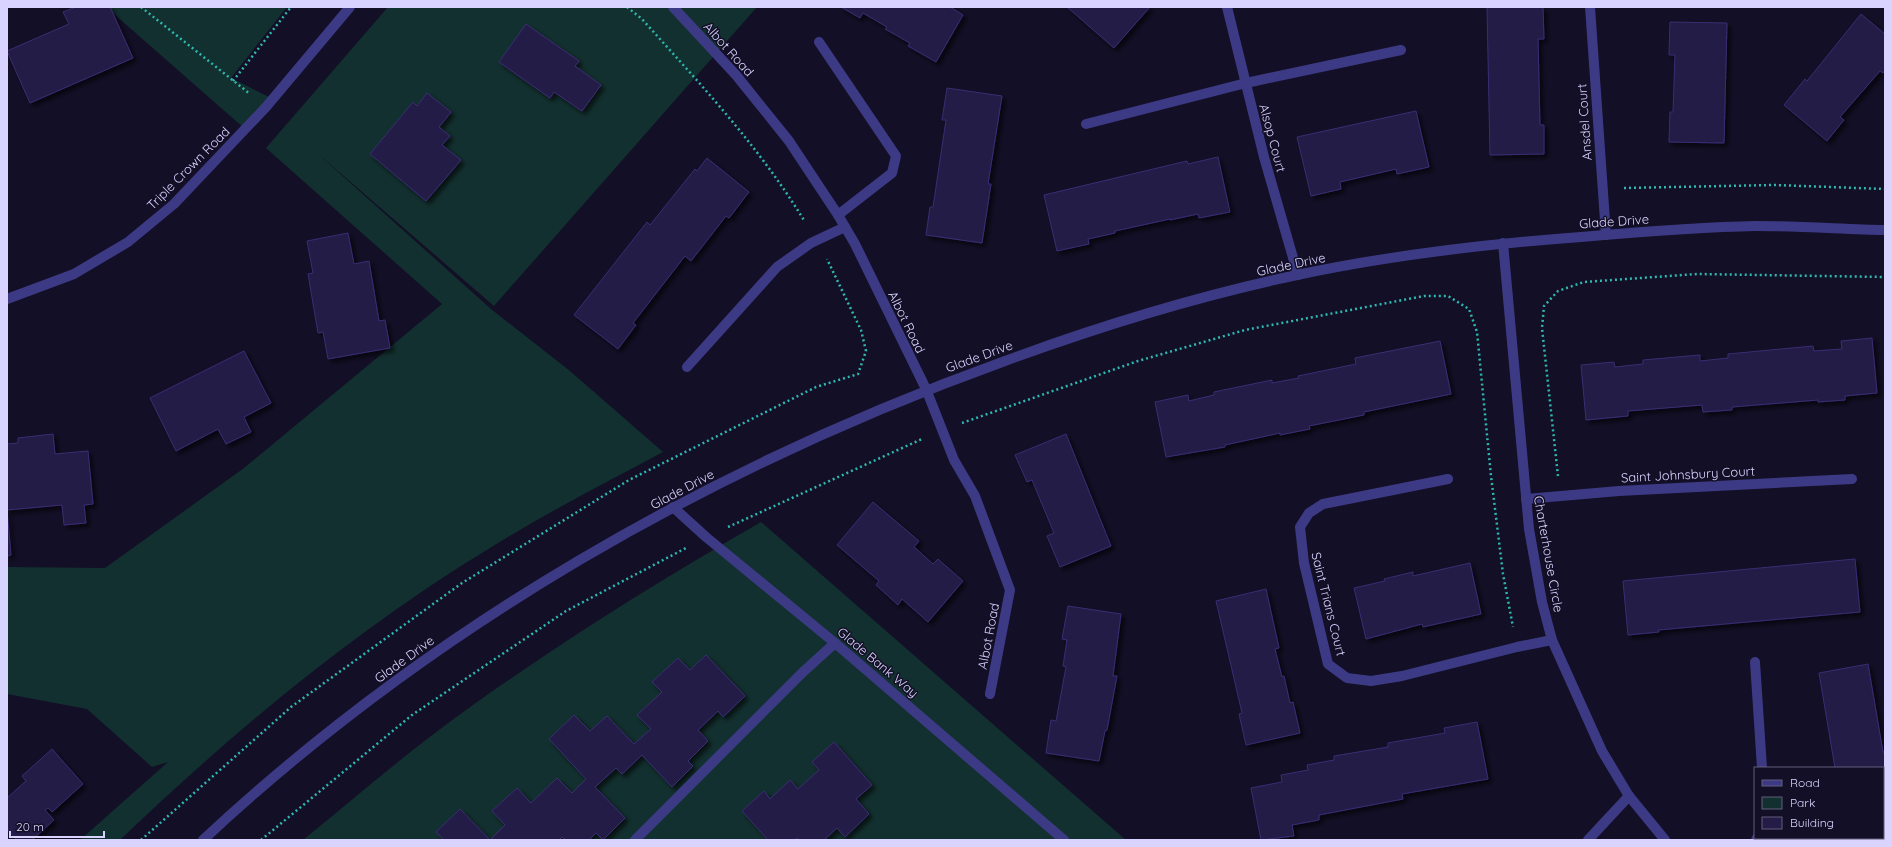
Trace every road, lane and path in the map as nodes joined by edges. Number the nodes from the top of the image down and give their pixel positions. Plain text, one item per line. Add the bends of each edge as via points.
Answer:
1 (141, 7) edge
2 (291, 7) edge
3 (350, 7) edge
4 (627, 7) edge
5 (673, 7) edge
6 (1227, 7) edge
7 (1590, 7) edge
8 (819, 42) dead end
9 (1401, 50) dead end
10 (233, 81) junction
11 (1246, 84) junction
12 (266, 107) junction
13 (1086, 124) dead end
14 (1602, 188) junction
15 (1885, 190) edge
16 (838, 215) junction
17 (845, 227) junction
18 (1885, 230) edge
19 (1606, 235) junction
20 (816, 240) junction
21 (1503, 243) junction
22 (1298, 275) junction
23 (1885, 277) edge
24 (7, 299) edge
25 (687, 367) dead end
26 (926, 389) junction
27 (942, 430) junction
28 (1448, 479) dead end
29 (1852, 479) dead end
30 (1561, 496) junction
31 (1526, 499) junction
32 (673, 507) junction
33 (706, 537) junction
34 (1552, 640) junction
35 (835, 643) junction
36 (1517, 647) junction
37 (1755, 662) dead end
38 (990, 694) dead end
39 (1762, 767) edge
40 (1629, 796) junction
41 (141, 840) edge
42 (203, 840) edge
43 (261, 840) edge
44 (635, 840) edge
45 (1064, 840) edge
46 (1588, 840) edge
47 (1665, 840) edge

1 - 10 path
2 - 10 path
3 - 12 street, Triple Crown Road
4 - 20 path via 642,19 732,119 782,184
5 - 16 street, Albot Road via 746,87 789,141
6 - 11 street, Alsop Court
7 - 14 street, Ansdel Court
8 - 16 street via 896,156 892,174
9 - 11 street
10 - 12 path
11 - 13 street
11 - 22 street, Alsop Court
12 - 24 street, Triple Crown Road via 174,204 128,242 74,274
14 - 15 path via 1774,185
14 - 19 street, Ansdel Court
16 - 17 street, Albot Road
17 - 20 street
17 - 26 street, Albot Road
18 - 19 street, Glade Drive via 1756,226
19 - 21 street, Glade Drive
20 - 25 street via 777,267
20 - 41 path via 861,330 866,351 858,374 816,387 629,480 462,583 291,707
21 - 22 street, Glade Drive via 1410,255
21 - 31 street, Charterhouse Circle
22 - 26 street, Glade Drive via 1192,301 1069,338
23 - 30 path via 1697,274 1584,282 1558,291 1544,306 1542,328
26 - 27 street, Albot Road
26 - 32 street, Glade Drive via 802,442
27 - 33 path
27 - 36 path via 1138,361 1246,330 1424,296 1448,296 1469,309 1477,332 1503,574
27 - 38 street, Albot Road via 954,460 975,496 1010,590
28 - 36 street, Saint Trians Court via 1323,504 1309,513 1300,527 1304,563 1328,664 1347,678 1371,681 1402,676
29 - 30 street, Saint Johnsbury Court
30 - 31 street, Saint Johnsbury Court
31 - 34 street, Charterhouse Circle via 1539,585
32 - 33 street, Glade Bank Way
32 - 42 street, Glade Drive via 561,571 449,643 350,714 249,796
33 - 35 street, Glade Bank Way
33 - 43 path via 566,611 412,715
34 - 36 street, Saint Trians Court
34 - 40 street, Charterhouse Circle via 1602,751
35 - 44 street
35 - 45 street, Glade Bank Way
37 - 39 street
40 - 46 street
40 - 47 street, Charterhouse Circle

